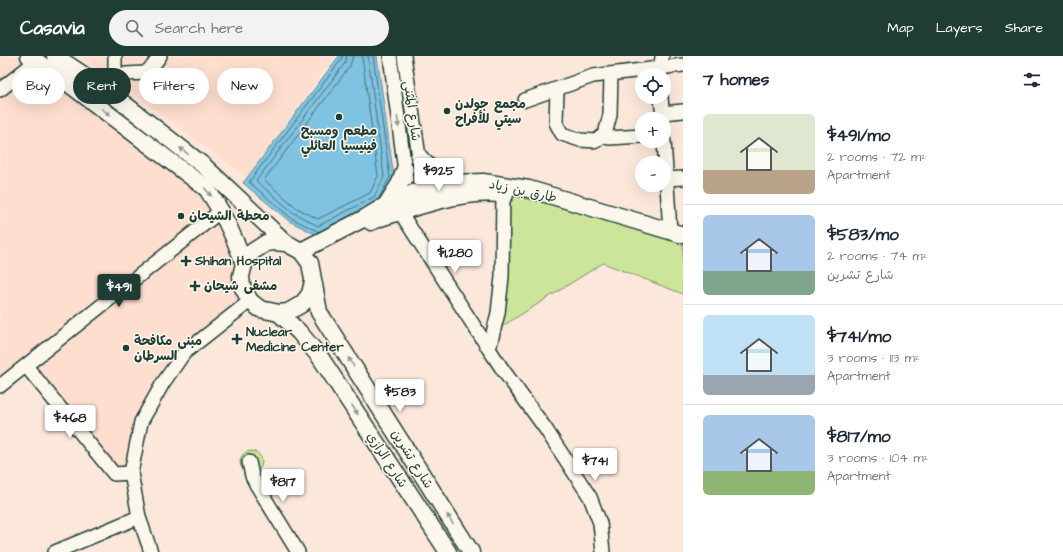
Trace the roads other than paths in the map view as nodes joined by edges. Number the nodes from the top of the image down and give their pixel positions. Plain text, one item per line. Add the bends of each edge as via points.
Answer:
1 (55, 56) edge
2 (115, 56) edge
3 (160, 56) edge
4 (390, 56) edge
5 (404, 56) edge
6 (32, 58) edge
7 (683, 65) edge
8 (660, 66) edge
9 (78, 68) edge
10 (114, 68) edge
11 (131, 74) edge
12 (611, 74) junction
13 (557, 89) junction
14 (0, 90) edge
15 (525, 100) dead end
16 (131, 103) edge
17 (683, 111) edge
18 (671, 114) edge
19 (605, 134) junction
20 (635, 136) edge
21 (419, 158) junction
22 (404, 169) junction
23 (683, 178) edge
24 (671, 179) edge
25 (450, 184) junction
26 (668, 192) edge
27 (503, 194) junction
28 (408, 200) junction
29 (222, 210) junction
30 (676, 233) edge
31 (286, 243) junction
32 (683, 244) edge
33 (303, 253) junction
34 (244, 264) junction
35 (313, 280) junction
36 (250, 301) junction
37 (279, 314) junction
38 (489, 349) junction
39 (26, 366) junction
40 (0, 386) edge
41 (248, 462) dead end
42 (131, 473) junction
43 (138, 517) junction
44 (55, 552) edge
45 (152, 552) edge
46 (298, 552) edge
47 (448, 552) edge
48 (471, 552) edge
49 (603, 552) edge

1 - 9 main road
2 - 10 street
3 - 11 street via 145,73
4 -> 22 street, شارع المثنى
5 - 21 street, شارع المثنى
6 - 14 street
6 -> 29 main road via 206,189
7 - 8 street
8 - 12 street
12 - 13 street via 593,76
12 - 19 street via 610,114
13 - 15 street
13 - 19 street via 556,123 562,134 580,140 596,141
31 -> 16 main road
17 - 18 street
19 - 20 street via 609,138
21 - 25 main road
21 - 28 street, شارع المثنى
22 - 28 street, شارع المثنى
22 - 28 main road via 400,183
23 - 24 street
25 - 28 main road, طارق بن زياد
25 - 30 main road, طارق بن زياد via 483,182 529,189
26 - 30 street
27 - 28 main road
27 - 32 main road via 555,205
27 - 38 street via 502,277 498,313
28 - 33 main road via 375,220
28 - 38 street
29 - 34 main road
29 - 39 street
31 - 33 main road
31 - 34 main road via 266,243 252,252
33 - 35 main road via 310,263
34 - 36 main road via 242,286
35 - 37 main road via 310,294 302,304
48 -> 35 main road, شارع تشرين via 319,312
36 - 37 main road via 260,309
36 - 42 street via 184,353 163,383 141,422
37 -> 47 main road, شارع الرازي via 299,332 320,358
38 - 49 street via 546,428 590,497 600,523
39 - 40 street
39 - 42 street via 114,474
41 - 46 street via 256,484
42 - 43 street
43 - 44 street
43 - 45 street

